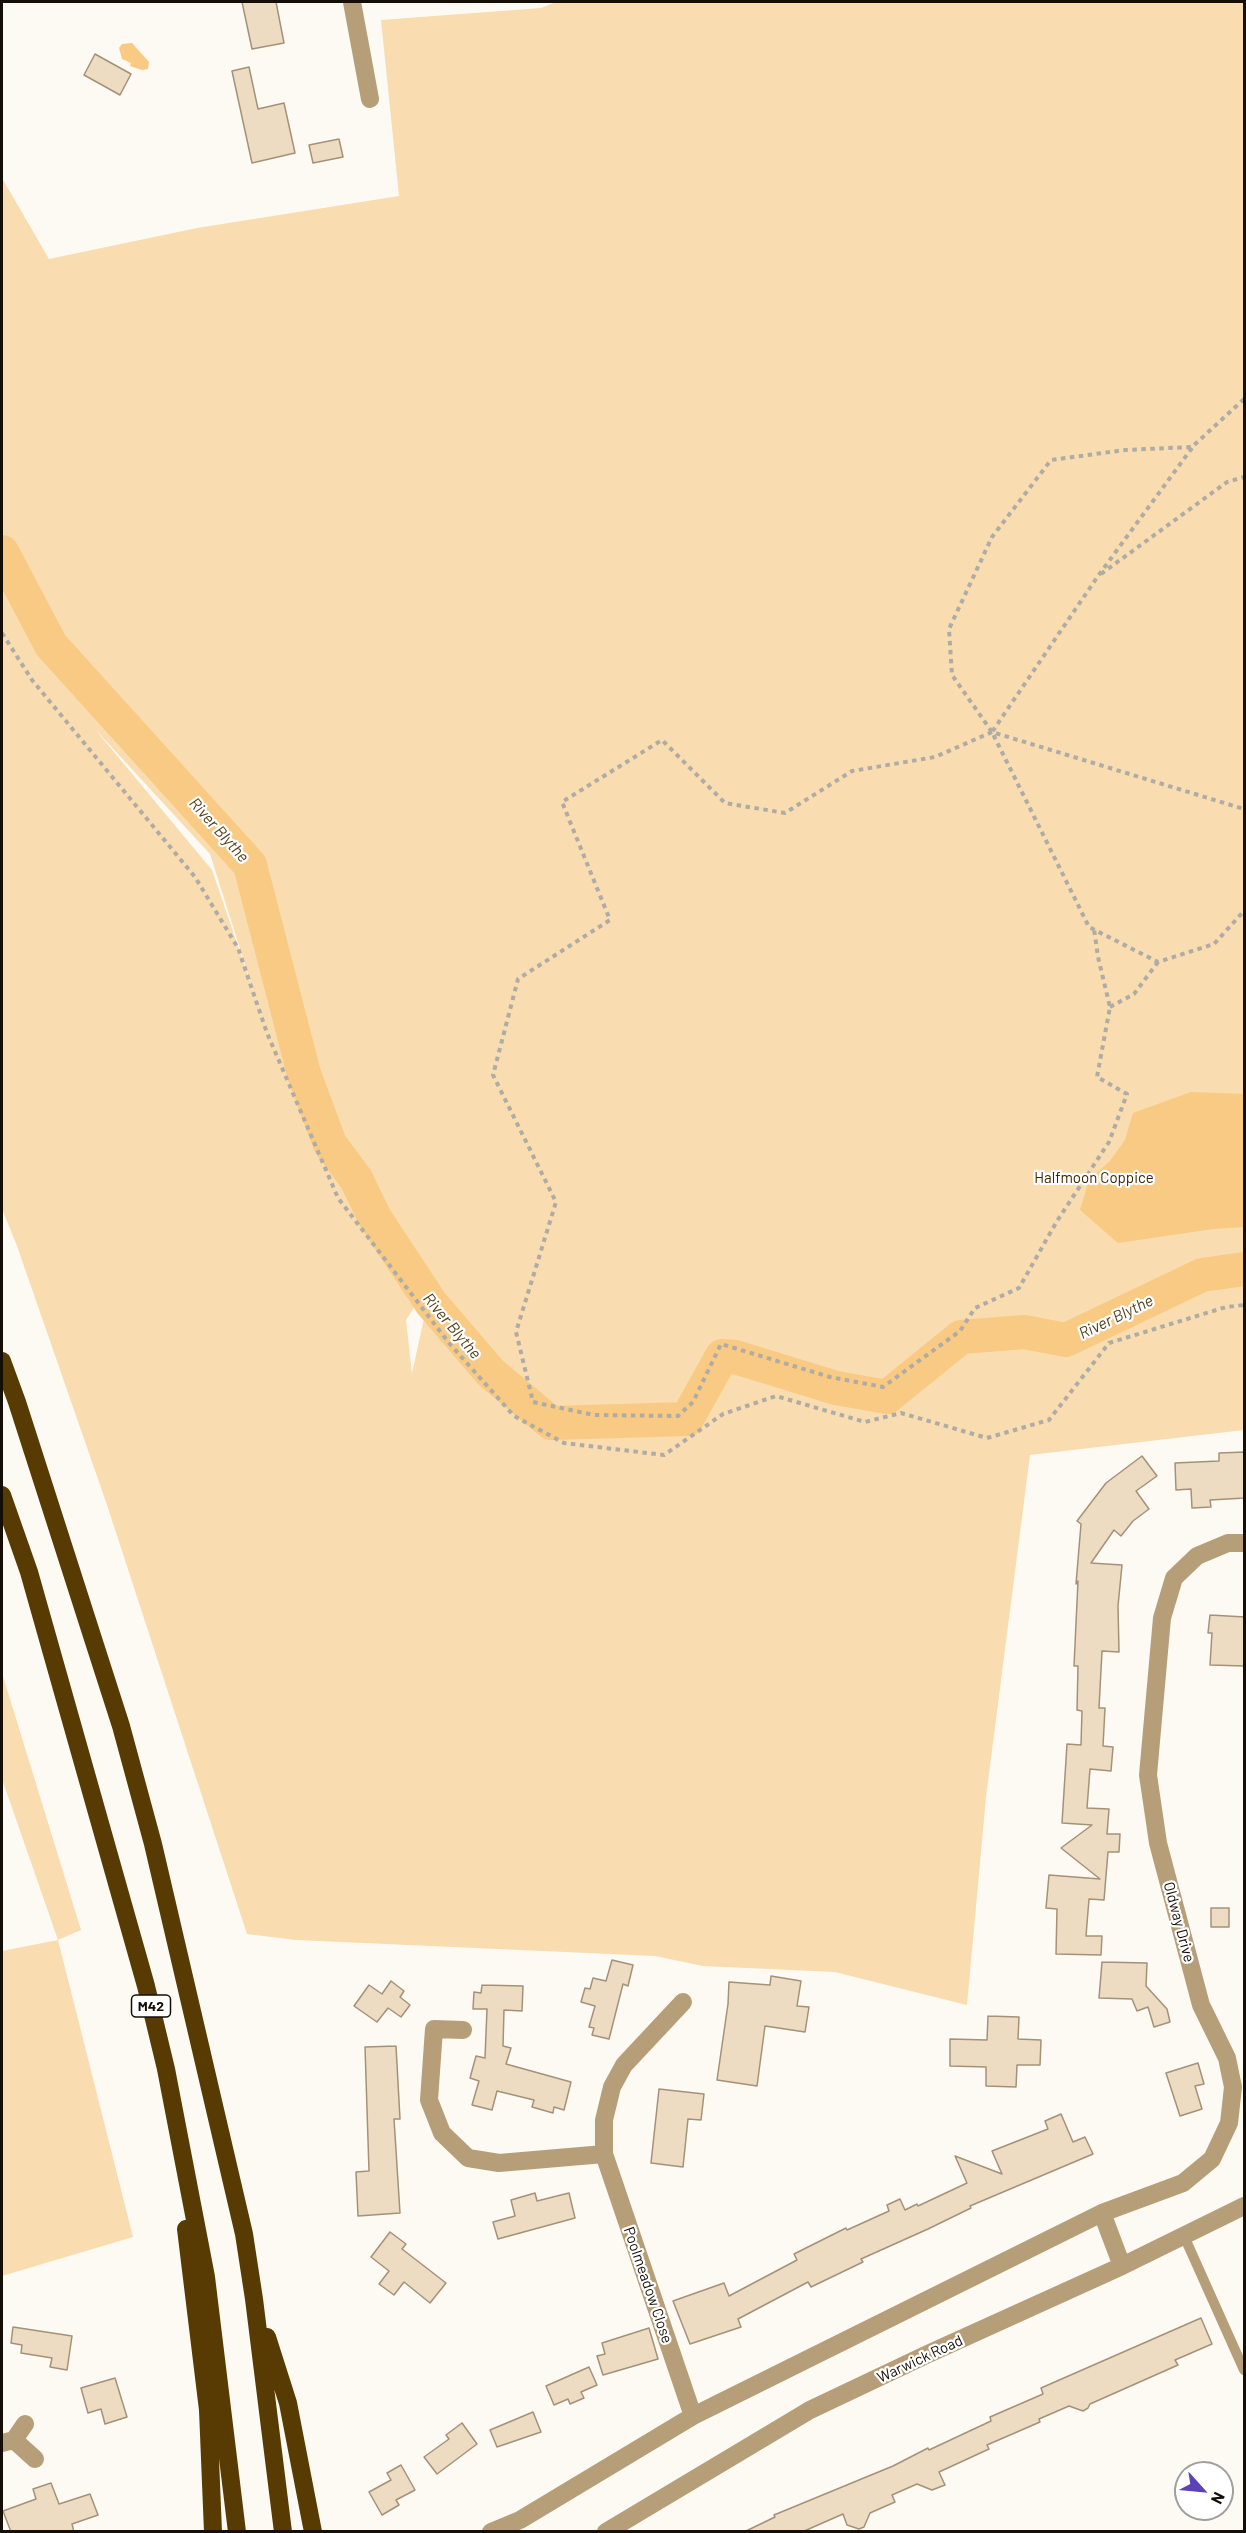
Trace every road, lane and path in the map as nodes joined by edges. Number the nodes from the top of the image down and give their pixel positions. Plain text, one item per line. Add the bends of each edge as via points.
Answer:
1 (352, 2) edge
2 (370, 99) dead end
3 (1245, 399) edge
4 (1192, 447) junction
5 (1245, 477) edge
6 (1098, 576) junction
7 (2, 633) edge
8 (992, 732) junction
9 (1245, 808) edge
10 (1245, 911) edge
11 (1094, 929) dead end
12 (1158, 962) junction
13 (1110, 1007) junction
14 (1245, 1305) edge
15 (2, 1361) edge
16 (2, 1495) edge
17 (1245, 1543) edge
18 (683, 2002) dead end
19 (463, 2030) dead end
20 (166, 2068) junction
21 (604, 2154) junction
22 (1245, 2206) edge
23 (1102, 2213) junction
24 (1184, 2236) junction
25 (1122, 2266) junction
26 (254, 2299) junction
27 (1245, 2370) edge
28 (693, 2416) junction
29 (25, 2424) dead end
30 (8, 2441) edge
31 (35, 2459) dead end
32 (522, 2526) edge
33 (213, 2532) edge
34 (237, 2532) edge
35 (283, 2532) edge
36 (313, 2532) edge
37 (491, 2532) edge
38 (606, 2532) edge

1 - 2 street
3 - 4 path
4 - 6 path
4 - 8 path via 1125,450 1051,460 992,537 949,629 952,675
5 - 6 path via 1227,482
6 - 8 path
7 - 14 path via 32,680 195,877 238,948 267,1033 338,1198 449,1343 514,1416 564,1443 664,1455 723,1414 776,1396 865,1422 901,1413 987,1438 1049,1420 1109,1343
8 - 9 path
8 - 12 path via 1089,927
8 - 13 path via 935,757 852,771 785,813 725,803 662,740 562,802 610,920 518,979 493,1075 556,1202 516,1332 533,1402 594,1415 678,1416 693,1402 721,1344 830,1377 883,1387 960,1331 975,1308 1019,1288 1108,1142 1127,1094 1097,1077
10 - 12 path via 1214,944
11 - 13 path
12 - 13 path via 1134,994
15 - 26 highway, M42 via 133,1768 244,2234
16 - 20 highway, M42 via 29,1572
17 - 23 street, Oldway Drive via 1228,1543 1197,1556 1174,1578 1162,1618 1148,1775 1158,1844 1201,2005 1227,2058 1233,2087 1230,2123 1212,2159 1184,2183
18 - 21 street, Poolmeadow Close via 624,2066 612,2087 604,2120
19 - 21 street via 434,2029 429,2100 442,2133 468,2158 499,2163
20 - 33 highway via 208,2410
20 - 34 highway, M42 via 207,2277
21 - 28 street, Poolmeadow Close
22 - 24 street, Warwick Road
23 - 25 street
23 - 28 street
24 - 25 street, Warwick Road
24 - 27 lane
25 - 38 street, Warwick Road via 810,2410
26 - 35 highway, M42
26 - 36 highway via 288,2403
28 - 32 street
29 - 30 street
30 - 31 street
32 - 37 street

